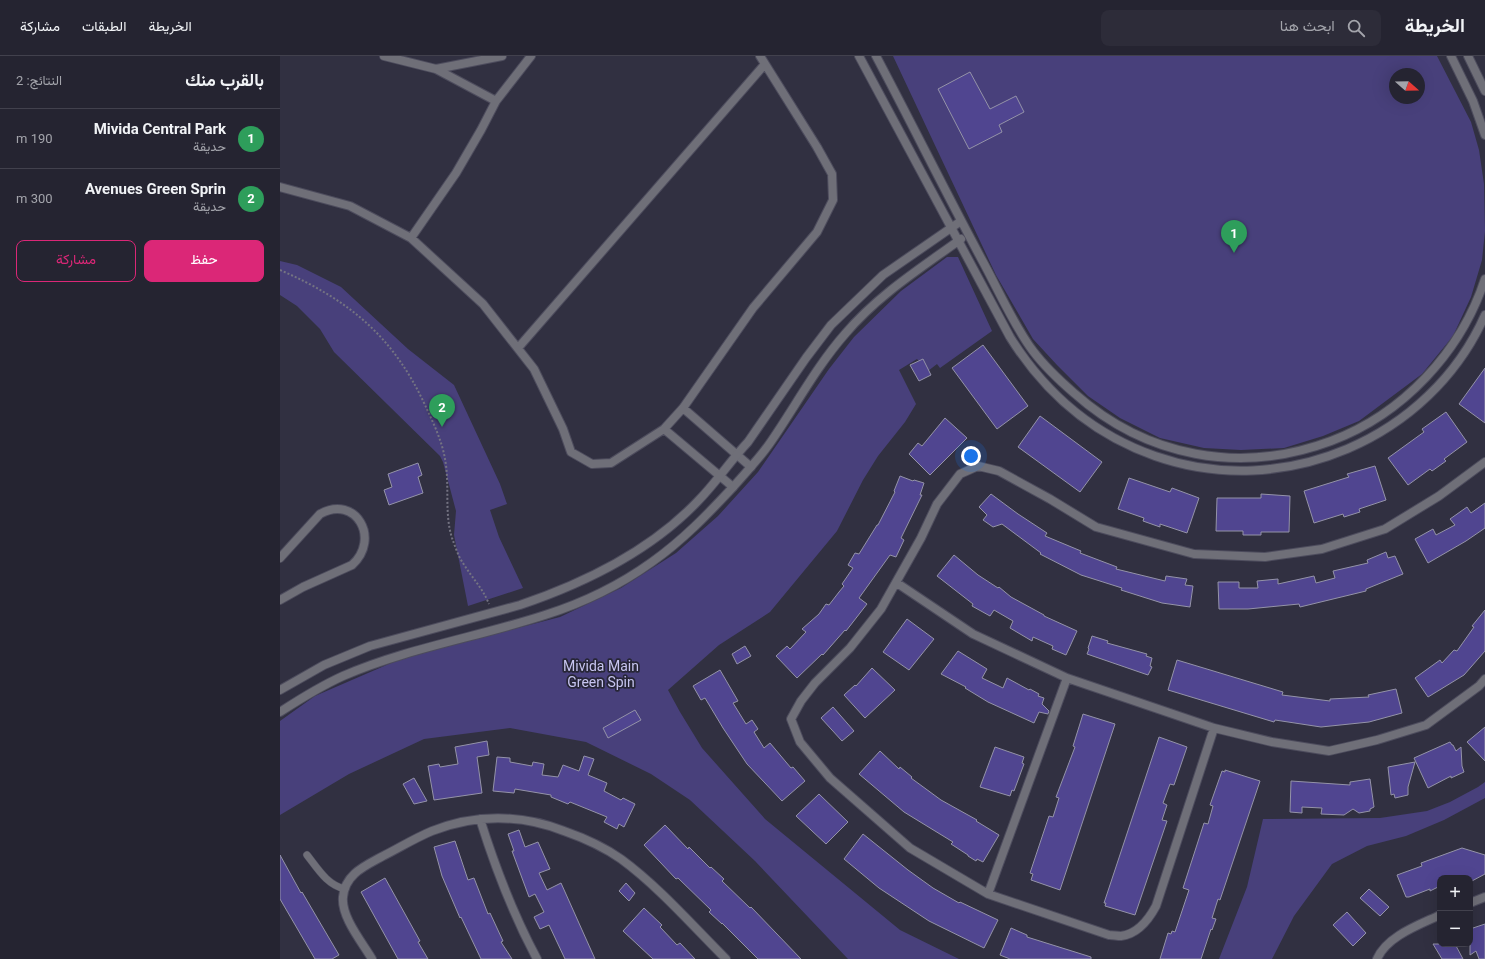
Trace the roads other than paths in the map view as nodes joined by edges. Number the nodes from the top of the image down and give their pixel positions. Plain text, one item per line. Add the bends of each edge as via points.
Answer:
1 (384, 56) edge
2 (502, 56) edge
3 (531, 56) edge
4 (760, 56) edge
5 (859, 56) edge
6 (876, 56) edge
7 (1450, 56) edge
8 (1468, 56) edge
9 (765, 64) junction
10 (436, 69) junction
11 (1485, 91) edge
12 (496, 102) junction
13 (1485, 135) edge
14 (280, 187) edge
15 (961, 221) junction
16 (951, 228) junction
17 (968, 234) junction
18 (410, 238) junction
19 (958, 241) junction
20 (1485, 280) edge
21 (1485, 315) edge
22 (518, 348) junction
23 (683, 408) junction
24 (664, 429) junction
25 (736, 454) junction
26 (1485, 462) edge
27 (751, 467) junction
28 (720, 476) junction
29 (733, 487) junction
30 (280, 558) edge
31 (896, 584) junction
32 (280, 600) edge
33 (1067, 678) junction
34 (1485, 679) edge
35 (280, 690) edge
36 (280, 712) edge
37 (1214, 728) junction
38 (480, 819) junction
39 (307, 855) dead end
40 (345, 889) junction
41 (988, 894) junction
42 (1485, 897) edge
43 (1473, 902) edge
44 (1437, 916) edge
45 (372, 959) edge
46 (537, 959) edge
47 (726, 959) edge
48 (1377, 959) edge

1 - 10 street
2 - 10 street
3 - 12 street
4 - 9 street
5 - 16 street
6 - 15 street
7 - 13 street via 1473,101
8 - 11 street
9 - 22 street
9 - 23 street via 832,174 833,200 817,232 753,308
10 - 12 street
12 - 18 street via 456,173
14 - 18 street via 350,206
15 - 16 street
15 - 17 street
16 - 19 street
16 - 25 street via 883,275 831,325 748,442
17 - 19 street
17 - 20 street via 1025,340 1056,377 1103,416 1138,436 1173,449 1209,456 1250,458 1290,453 1340,438 1374,420 1407,395 1438,364 1464,329
18 - 22 street via 483,304
19 - 21 street via 1010,337 1034,373 1061,400 1088,421 1137,449 1174,462 1212,469 1285,467 1340,452 1375,436 1407,415 1436,389 1471,343
19 - 27 street via 912,272 845,334
22 - 24 street via 534,369 563,429 571,452 592,464 611,463
23 - 24 street
23 - 25 street
24 - 28 street
25 - 27 street
25 - 28 street
26 - 31 street via 1439,496 1385,529 1322,549 1265,557 1194,554 1096,527 999,471 978,466 960,474 937,504
27 - 29 street
28 - 29 street
28 - 35 street via 698,502 679,519 646,544 597,574 520,605 364,649 324,665
29 - 36 street via 700,523 671,548 638,572 594,595 546,615 365,667 323,686
30 - 32 street via 320,514 326,511 347,511 361,523 365,538 357,561
31 - 33 street via 973,634
31 - 41 street via 881,609 850,648 800,701 791,719 800,742 830,778 910,848
33 - 37 street
33 - 41 street
34 - 37 street via 1426,725 1378,740 1329,751 1272,742
37 - 41 street via 1156,906 1148,920 1134,931 1122,936 1109,935
38 - 40 street via 447,826 416,839 357,871
38 - 46 street via 506,892
38 - 47 street via 514,818 542,824 602,847 620,858 654,887
39 - 40 lane via 327,880
40 - 45 street via 345,912
42 - 43 street
44 - 48 street via 1402,932 1380,952

